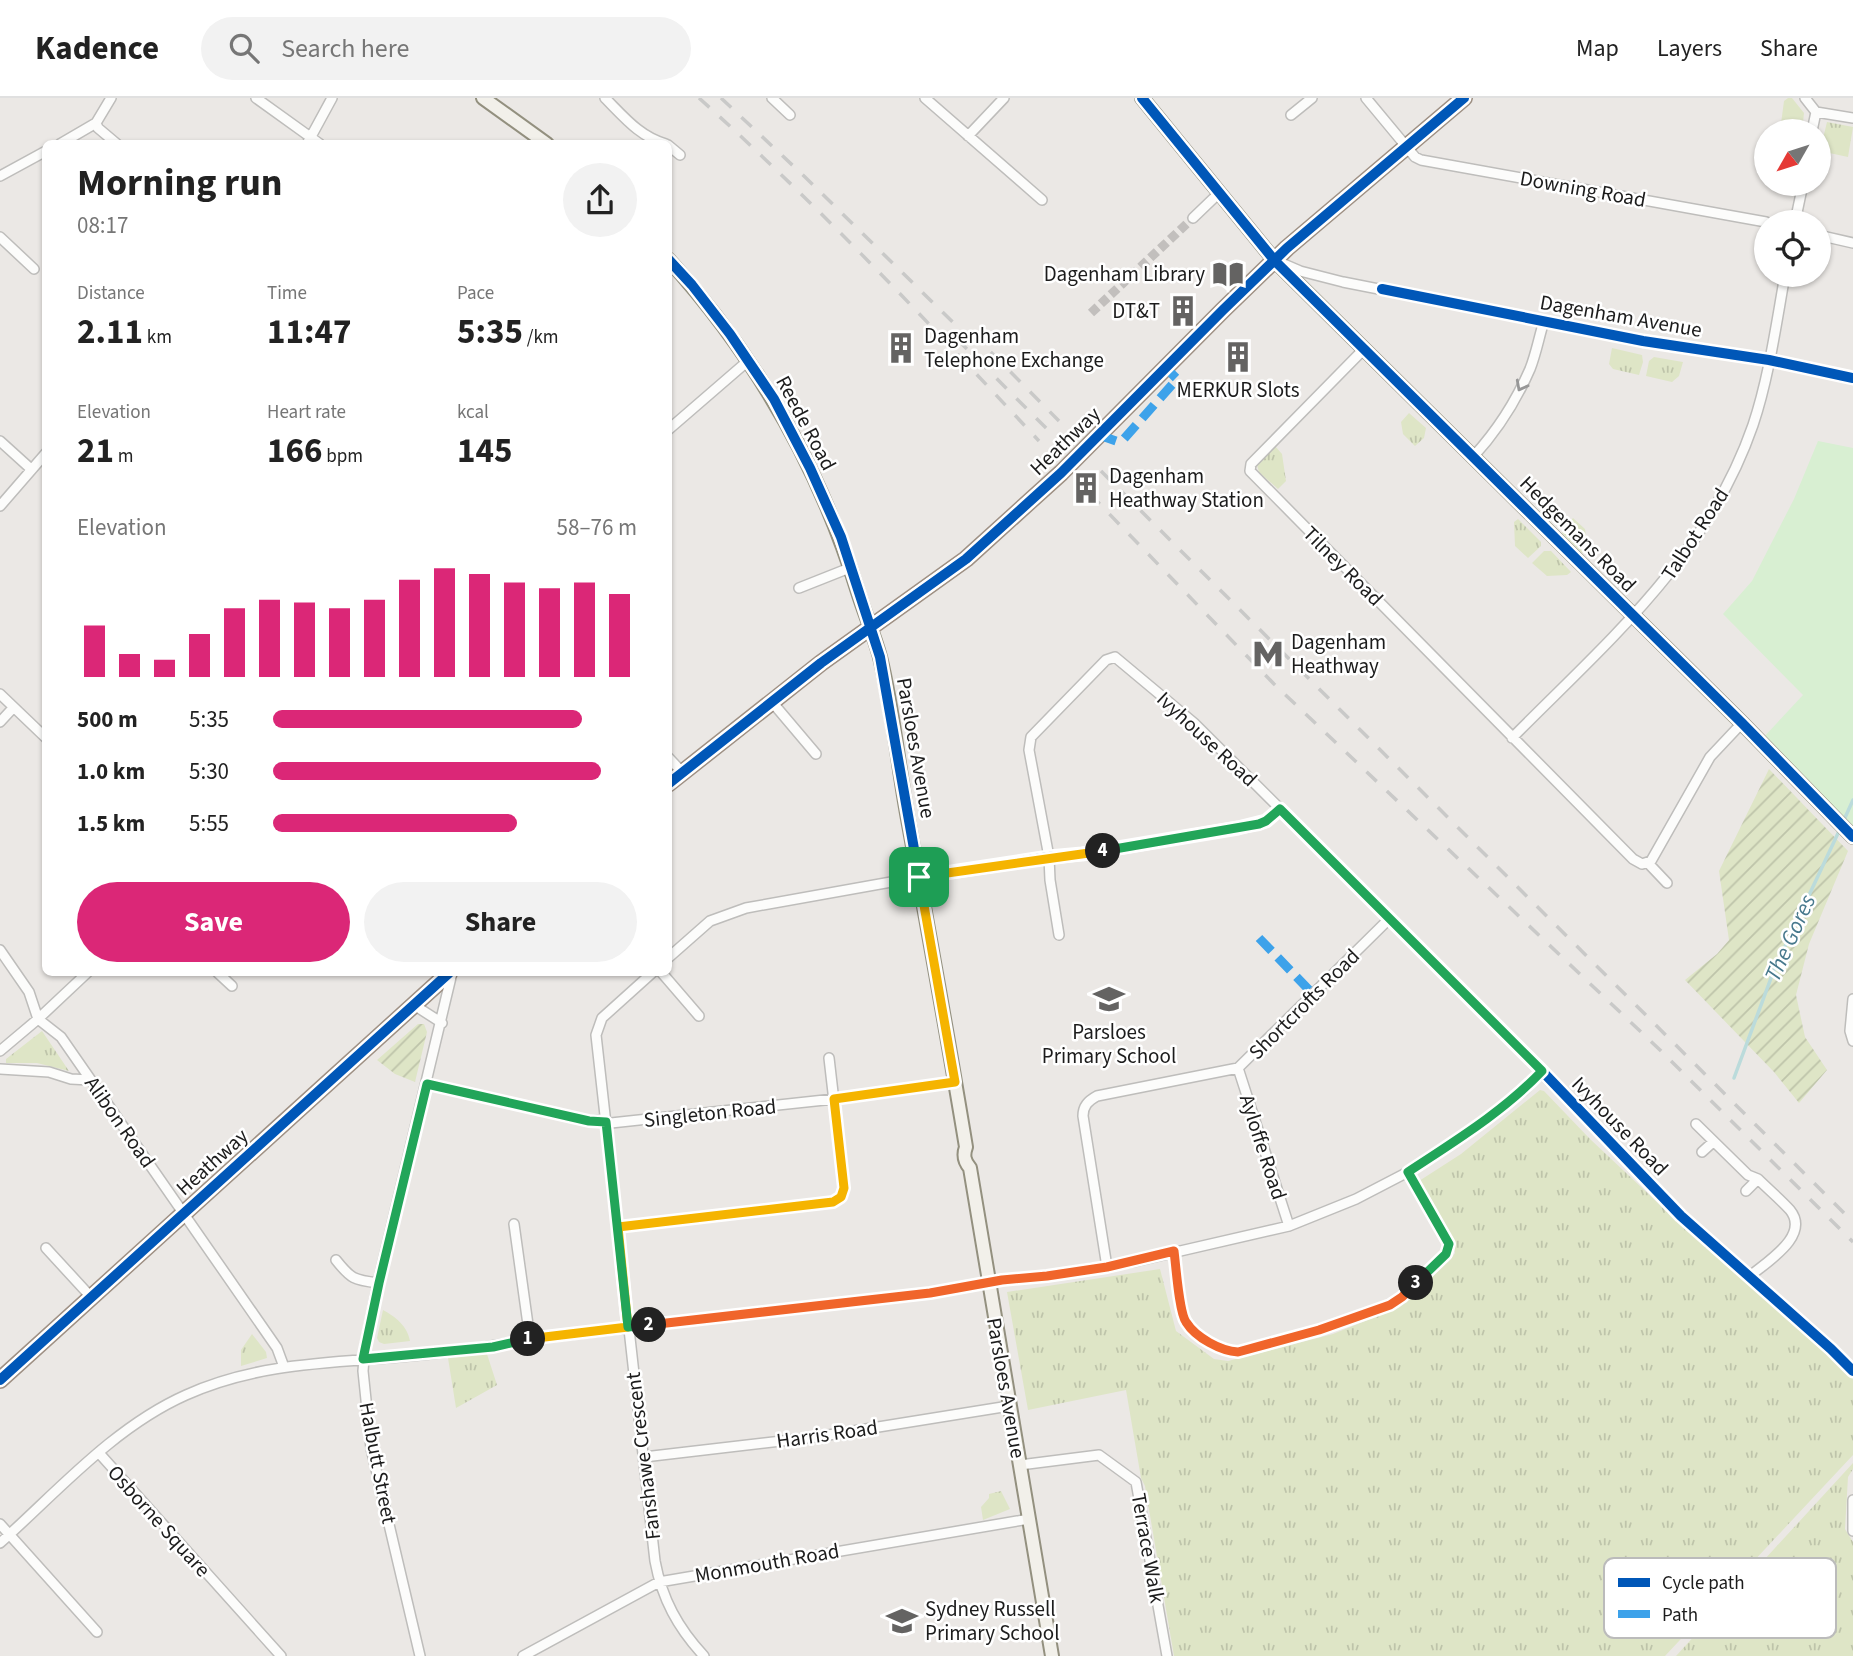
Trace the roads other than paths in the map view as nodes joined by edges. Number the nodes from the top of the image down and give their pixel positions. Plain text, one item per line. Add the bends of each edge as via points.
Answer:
1 (111, 98) edge
2 (256, 98) edge
3 (332, 98) edge
4 (482, 98) edge
5 (605, 98) edge
6 (772, 98) edge
7 (925, 98) edge
8 (1004, 98) edge
9 (1142, 98) edge
10 (1312, 98) edge
11 (1366, 98) edge
12 (1464, 98) edge
13 (1805, 98) edge
14 (1816, 113) junction
15 (790, 115) dead end
16 (1291, 115) dead end
17 (1853, 118) edge
18 (1815, 119) edge
19 (96, 123) junction
20 (968, 136) junction
21 (67, 140) edge
22 (112, 140) edge
23 (310, 140) edge
24 (314, 140) edge
25 (541, 140) edge
26 (653, 140) edge
27 (1406, 146) junction
28 (672, 148) edge
29 (42, 153) edge
30 (680, 155) dead end
31 (0, 176) edge
32 (1219, 193) junction
33 (1042, 200) dead end
34 (1193, 218) tunnel mouth
35 (1754, 220) edge
36 (0, 237) edge
37 (1831, 238) edge
38 (1853, 243) edge
39 (1275, 261) junction
40 (672, 262) edge
41 (34, 269) dead end
42 (1783, 287) edge
43 (1544, 321) junction
44 (1365, 348) junction
45 (749, 360) junction
46 (1769, 360) junction
47 (1853, 377) edge
48 (672, 427) edge
49 (0, 441) edge
50 (42, 457) edge
51 (1473, 457) junction
52 (31, 469) junction
53 (0, 506) edge
54 (852, 567) junction
55 (799, 588) dead end
56 (1634, 616) junction
57 (872, 627) junction
58 (0, 694) edge
59 (772, 702) junction
60 (13, 708) junction
61 (0, 722) edge
62 (1742, 723) junction
63 (42, 734) edge
64 (1512, 738) junction
65 (816, 754) dead end
66 (672, 761) edge
67 (682, 772) junction
68 (672, 781) edge
69 (1280, 809) junction
70 (1852, 836) edge
71 (1049, 857) junction
72 (1648, 863) junction
73 (919, 877) junction
74 (1667, 883) dead end
75 (1389, 919) junction
76 (1059, 935) dead end
77 (0, 950) edge
78 (672, 954) edge
79 (84, 976) edge
80 (221, 976) edge
81 (448, 976) edge
82 (450, 976) edge
83 (649, 976) edge
84 (665, 976) edge
85 (232, 986) dead end
86 (1853, 999) edge
87 (414, 1005) junction
88 (699, 1016) dead end
89 (38, 1019) junction
90 (442, 1023) junction
91 (1853, 1041) edge
92 (0, 1051) edge
93 (829, 1058) dead end
94 (1238, 1068) junction
95 (0, 1069) edge
96 (1542, 1071) junction
97 (90, 1080) junction
98 (955, 1082) junction
99 (427, 1084) junction
100 (834, 1099) junction
101 (606, 1122) junction
102 (1696, 1124) dead end
103 (1713, 1142) junction
104 (1702, 1153) dead end
105 (1408, 1172) junction
106 (1758, 1179) junction
107 (1746, 1191) dead end
108 (184, 1214) junction
109 (514, 1224) dead end
110 (1289, 1226) junction
111 (618, 1227) junction
112 (46, 1248) dead end
113 (1174, 1251) junction
114 (336, 1260) dead end
115 (1107, 1267) junction
116 (1749, 1277) junction
117 (379, 1283) junction
118 (989, 1283) junction
119 (91, 1297) junction
120 (628, 1327) junction
121 (530, 1339) junction
122 (363, 1359) junction
123 (284, 1367) junction
124 (1853, 1371) edge
125 (0, 1380) edge
126 (1009, 1406) junction
127 (99, 1453) junction
128 (644, 1457) junction
129 (1020, 1465) junction
130 (1853, 1500) edge
131 (1029, 1519) junction
132 (0, 1524) edge
133 (1853, 1531) edge
134 (10, 1535) junction
135 (0, 1543) edge
136 (659, 1582) junction
137 (97, 1632) dead end
138 (281, 1656) edge
139 (420, 1656) edge
140 (523, 1656) edge
141 (704, 1656) edge
142 (1052, 1656) edge
143 (1167, 1656) edge

1 - 19 street
2 - 23 street
3 - 24 street
4 - 25 street
5 - 26 street
6 - 15 street
7 - 20 street
8 - 20 street
9 - 32 street, Hedgemans Road
10 - 16 street
11 - 27 street
12 - 27 main road, Heathway
13 - 14 street
14 - 17 street
14 - 18 street
19 - 21 street
19 - 22 street
20 - 33 street
27 - 35 street, Downing Road via 1422,160
27 - 39 main road, Heathway
28 - 30 street
29 - 31 street
32 - 34 street
32 - 39 street, Hedgemans Road
36 - 41 street
37 - 38 street
39 - 43 street, Dagenham Avenue via 1300,271
39 - 44 street, Hedgemans Road
39 - 57 main road, Heathway via 1022,509 966,559
40 - 45 street, Reede Road
42 - 46 street, Talbot Road
43 - 46 street, Dagenham Avenue
43 -> 51 street via 1531,368 1506,415
44 - 51 street, Hedgemans Road
44 - 64 street, Tilney Road via 1251,464 1250,471
45 - 48 street
45 - 54 street, Reede Road via 810,468
46 - 47 street, Dagenham Avenue
46 - 56 street, Talbot Road via 1752,427 1722,497 1690,548
49 - 52 street
50 - 52 street
51 - 56 street, Hedgemans Road
52 - 53 street
54 - 55 street
54 - 57 street, Reede Road
56 - 62 street, Hedgemans Road
56 - 64 street, Talbot Road
57 - 59 main road, Heathway
57 - 73 street, Parsloes Avenue via 888,693
58 - 60 street
59 - 65 street
59 - 67 main road, Heathway
60 - 61 street
60 - 63 street
62 - 70 street, Hedgemans Road
62 - 72 street via 1710,757
64 - 72 street, Tilney Road via 1633,859
66 - 67 street
67 - 68 main road, Heathway
69 - 71 street via 1266,821 1248,826
69 - 71 street, Ivyhouse Road via 1194,723 1121,660 1110,658 1031,737 1028,750
69 - 75 street, Ivyhouse Road
71 - 73 street
71 - 76 street, Ivyhouse Road
72 - 74 street, Tilney Road
73 - 78 street via 727,913 710,920
73 - 98 street, Parsloes Avenue
75 - 94 street, Shortcrofts Road
75 - 96 street, Ivyhouse Road
77 - 89 street, Alibon Road via 29,992
79 - 89 street
80 - 85 street
81 - 87 main road, Heathway
82 - 90 street, Halbutt Street
83 - 101 street, Fanshawe Crescent via 598,1026
84 - 88 street
86 - 91 street
87 - 90 street
87 - 108 main road, Heathway
89 - 92 street
89 - 97 street, Alibon Road via 61,1037
90 - 99 street, Halbutt Street
93 - 100 street
94 - 110 street, Ayloffe Road
94 - 115 street, Shortcrofts Road via 1097,1097 1083,1108
95 - 97 street
96 - 105 street via 1479,1125
96 - 116 street, Ivyhouse Road via 1681,1216
97 - 108 street, Alibon Road
98 - 100 street, Singleton Road
98 - 118 street, Parsloes Avenue via 965,1163 970,1168
99 - 101 street, Singleton Road
99 - 117 street, Halbutt Street
100 - 101 street, Singleton Road
100 - 111 street via 844,1188 833,1202
101 - 111 street, Fanshawe Crescent
102 - 103 street
103 - 104 street
103 - 106 street
105 - 110 street
105 - 113 street via 1445,1233 1446,1254 1390,1305 1319,1330 1238,1352 1218,1347 1185,1322
106 - 107 street
106 - 116 street via 1796,1223 1789,1241
108 - 119 main road, Heathway
108 - 123 street, Alibon Road via 277,1348
109 - 121 street
110 - 113 street
111 - 120 street, Fanshawe Crescent
112 - 119 street
113 - 115 street
114 - 117 street via 350,1277
115 - 118 street
116 - 124 street, Ivyhouse Road
117 - 122 street, Halbutt Street
118 - 120 street
118 - 126 street, Parsloes Avenue
119 - 125 main road, Heathway
120 - 121 street
120 - 128 street, Fanshawe Crescent
121 - 122 street via 493,1347
122 - 123 street
122 - 139 street, Halbutt Street via 368,1430
123 - 127 street via 248,1373 185,1395
126 - 128 street, Harris Road via 816,1437
126 - 129 street, Parsloes Avenue
127 - 134 street, Osborne Square
127 - 138 street, Osborne Square
128 - 136 street, Fanshawe Crescent
129 - 131 street, Parsloes Avenue
129 - 143 street, Terrace Walk via 1099,1455 1136,1482
130 - 133 street
131 - 136 street, Monmouth Road
131 - 142 street, Parsloes Avenue
132 - 134 street
134 - 135 street, Osborne Square
134 - 137 street
136 - 140 street, Monmouth Road
136 - 141 street, Fanshawe Crescent via 675,1618

